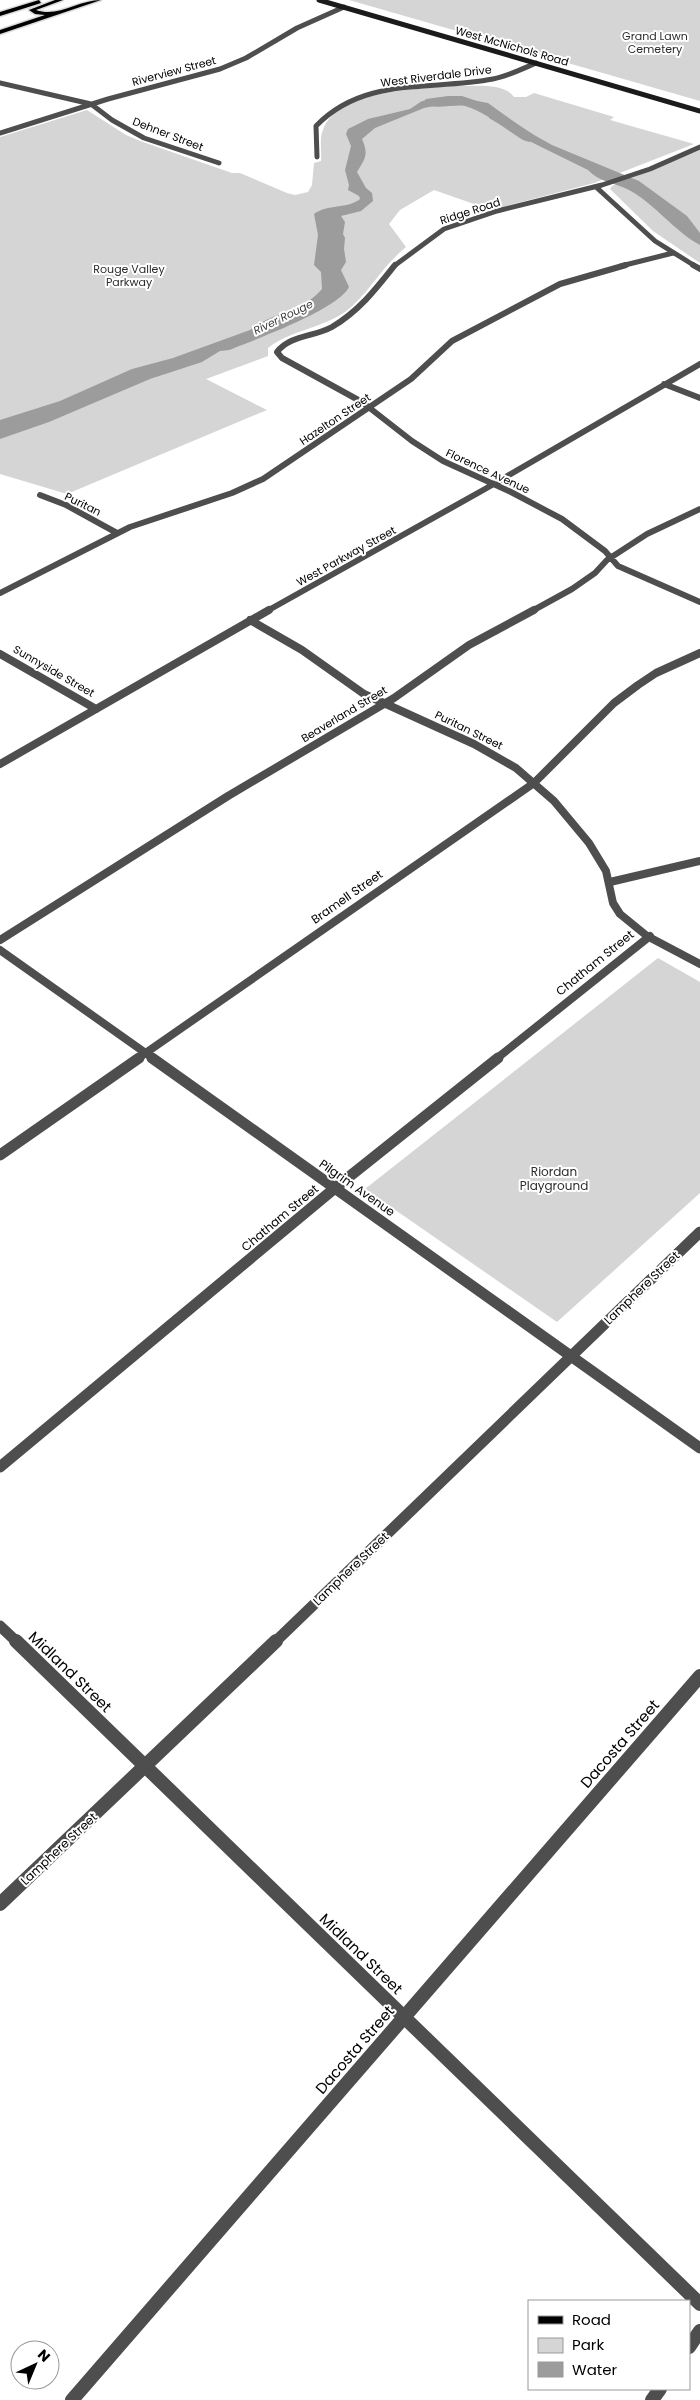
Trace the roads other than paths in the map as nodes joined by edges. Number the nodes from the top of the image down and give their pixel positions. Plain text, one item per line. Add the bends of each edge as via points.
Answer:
1 (46, 0) edge
2 (60, 0) edge
3 (98, 0) edge
4 (319, 0) edge
5 (344, 7) junction
6 (0, 14) edge
7 (53, 14) junction
8 (0, 32) edge
9 (536, 63) junction
10 (0, 83) edge
11 (91, 104) junction
12 (700, 111) edge
13 (0, 133) edge
14 (700, 147) edge
15 (317, 157) dead end
16 (219, 163) dead end
17 (599, 186) junction
18 (673, 253) junction
19 (700, 269) edge
20 (279, 348) joint
21 (700, 364) edge
22 (664, 384) junction
23 (700, 398) edge
24 (369, 406) junction
25 (494, 484) junction
26 (40, 495) dead end
27 (700, 509) edge
28 (117, 533) junction
29 (610, 558) junction
30 (0, 593) edge
31 (700, 602) edge
32 (250, 620) junction
33 (700, 653) edge
34 (0, 654) edge
35 (383, 704) junction
36 (96, 708) junction
37 (0, 764) edge
38 (534, 783) junction
39 (700, 861) edge
40 (610, 882) junction
41 (650, 936) junction
42 (0, 940) edge
43 (0, 950) edge
44 (700, 964) edge
45 (145, 1053) junction
46 (0, 1155) edge
47 (335, 1188) junction
48 (700, 1232) edge
49 (571, 1356) junction
50 (700, 1448) edge
51 (0, 1467) edge
52 (0, 1626) edge
53 (700, 1676) edge
54 (146, 1767) junction
55 (0, 1904) edge
56 (405, 2017) junction
57 (700, 2304) edge
58 (700, 2331) edge
59 (690, 2346) edge
60 (72, 2400) edge

1 - 6 main road
2 - 7 main road via 32,10
3 - 7 main road
4 - 5 main road, West McNichols Road
5 - 9 main road, West McNichols Road
5 - 11 street, Riverview Street via 297,28 220,70
7 - 8 main road
9 - 12 main road, West McNichols Road
9 - 15 street, West Riverdale Drive via 494,79 418,86 355,99 325,116 316,126
10 - 11 street, Dehner Street
11 - 13 street, Riverview Street
11 - 16 street, Dehner Street via 128,130
14 - 17 street, Ridge Road
17 - 18 street via 649,235
17 - 20 street, Ridge Road via 497,211 444,229 396,264 371,296 347,318
18 - 19 street
18 - 24 street, Hazelton Street via 560,284 460,336 411,379
20 - 24 street, Florence Avenue via 277,352 282,358
21 - 22 street, West Parkway Street
22 - 23 street
22 - 25 street, West Parkway Street
24 - 25 street, Florence Avenue via 433,456
24 - 28 street, Hazelton Street via 263,479
25 - 29 street, Florence Avenue via 562,519
25 - 32 street, West Parkway Street
26 - 28 street, Puritan via 66,505
27 - 29 street, Beaverland Street via 647,534
28 - 30 street, Hazelton Street
29 - 31 street, Florence Avenue via 618,566
29 - 35 street, Beaverland Street via 572,589 469,644
32 - 35 street, Puritan Street
32 - 36 street, West Parkway Street
33 - 38 street, Bramell Street via 656,673 632,689
34 - 36 street, Sunnyside Street
35 - 38 street, Puritan Street via 482,747
35 - 42 street, Beaverland Street via 228,796
36 - 37 street, West Parkway Street
38 - 40 street, Puritan Street via 588,842
38 - 45 street, Bramell Street
39 - 40 street
40 - 41 street, Puritan Street via 610,894 616,909
41 - 44 street, Puritan Street
41 - 47 street, Chatham Street
43 - 45 street, Pilgrim Avenue
45 - 46 street, Bramell Street
45 - 47 street, Pilgrim Avenue
47 - 49 street, Pilgrim Avenue
47 - 51 street, Chatham Street
48 - 49 street, Lamphere Street
49 - 50 street, Pilgrim Avenue
49 - 54 street, Lamphere Street
52 - 54 street, Midland Street
53 - 56 street, Dacosta Street
54 - 55 street, Lamphere Street
54 - 56 street, Midland Street
56 - 57 street, Midland Street
56 - 60 street, Dacosta Street
58 - 59 street

